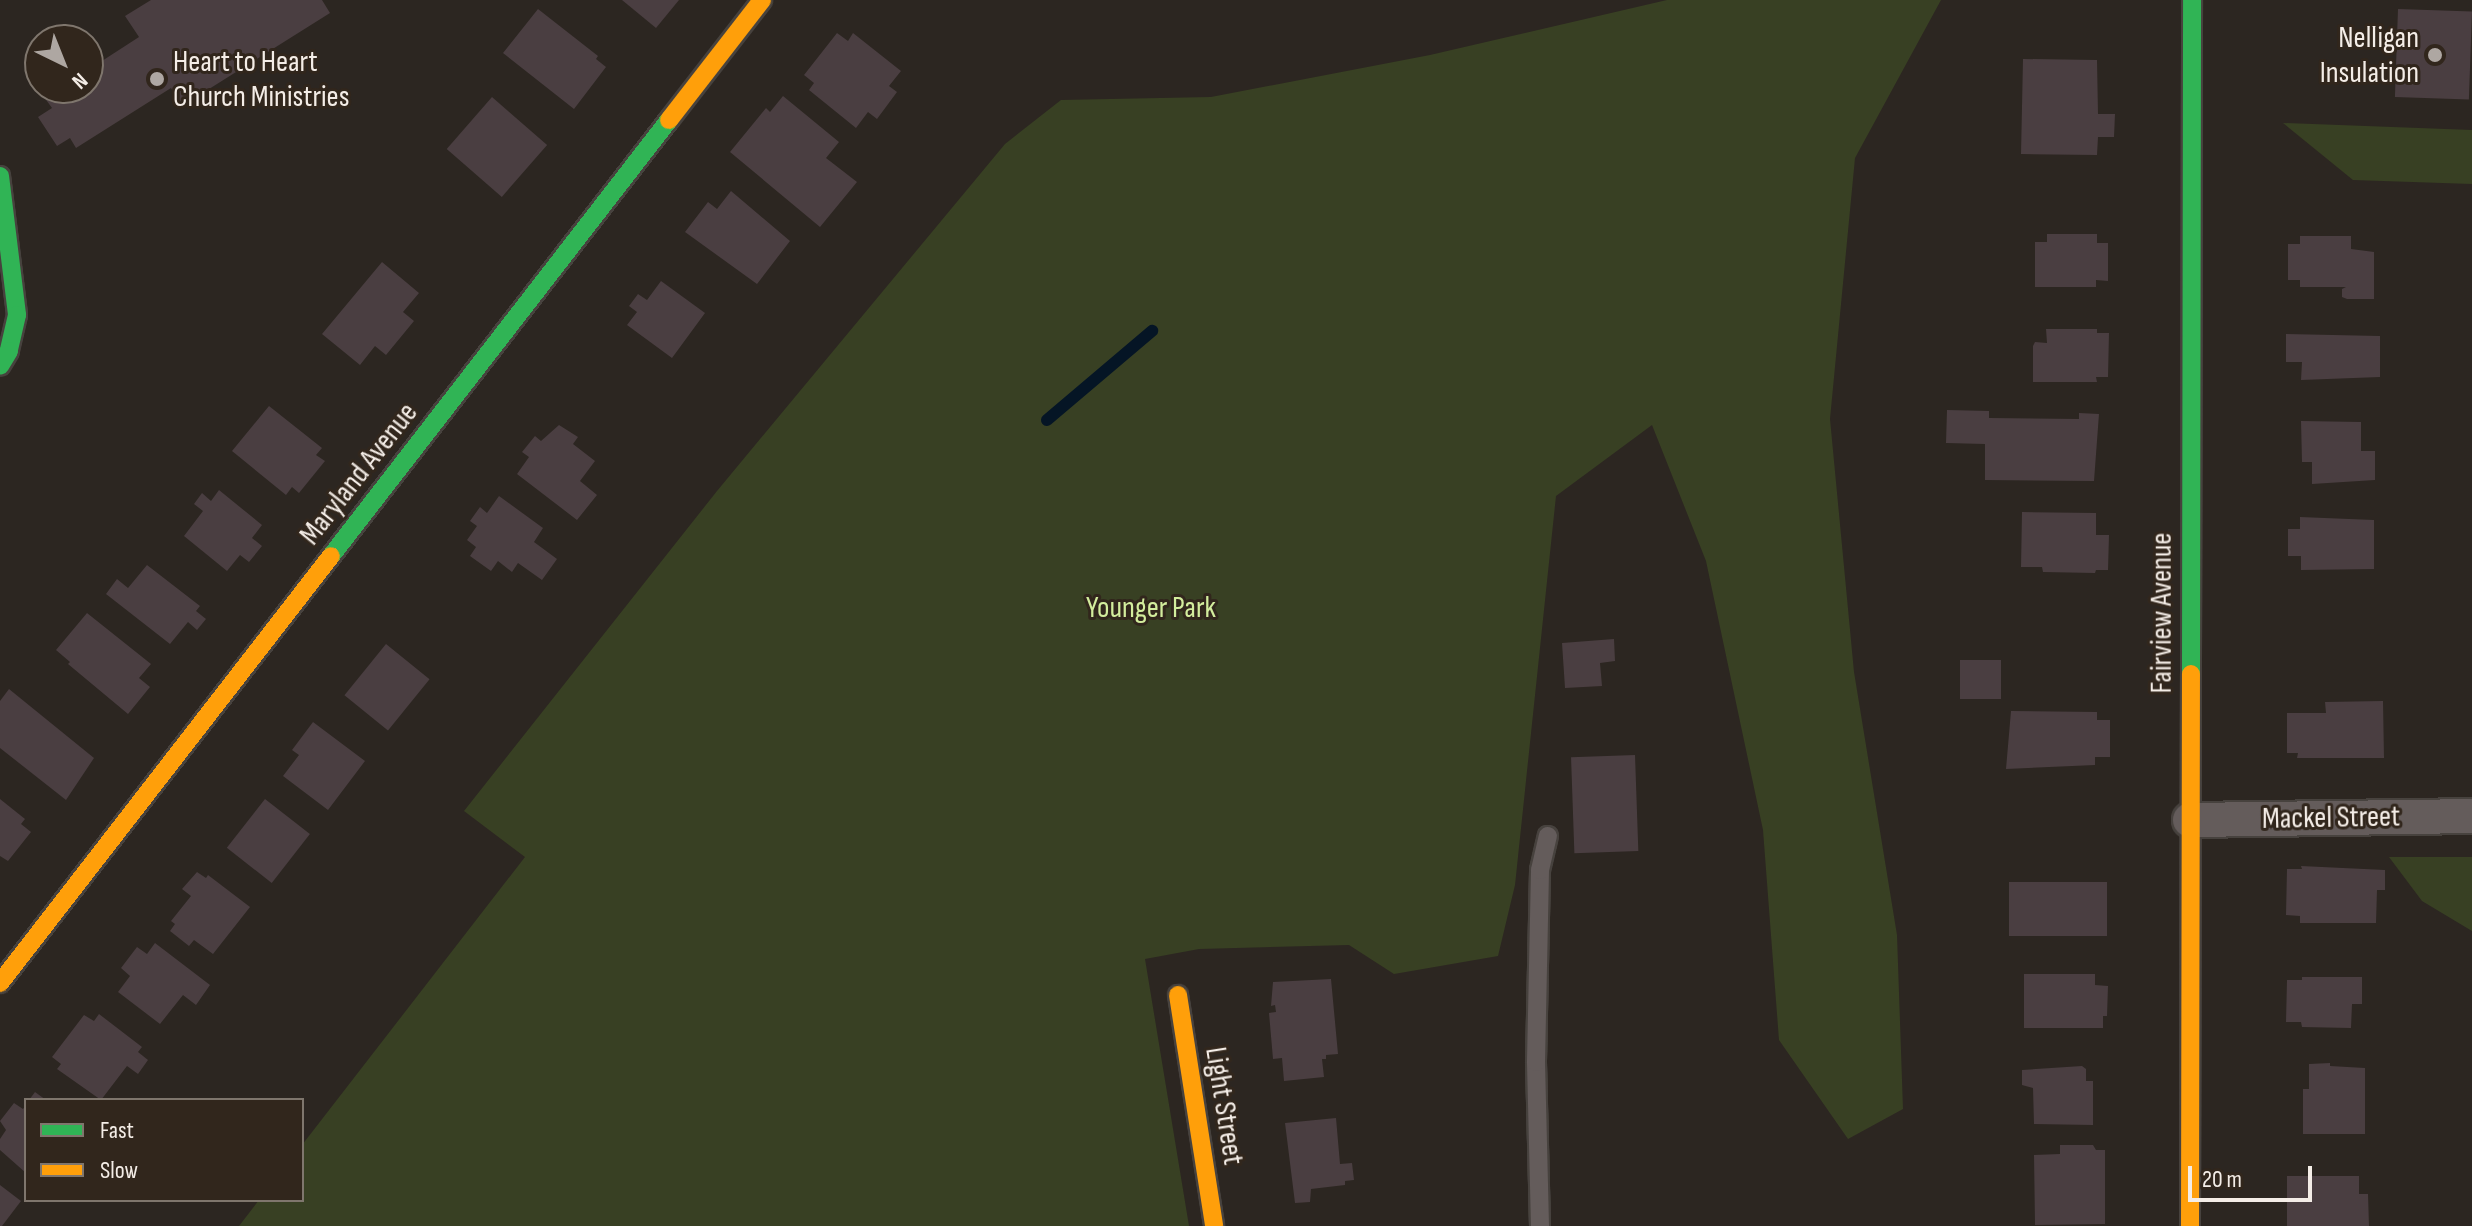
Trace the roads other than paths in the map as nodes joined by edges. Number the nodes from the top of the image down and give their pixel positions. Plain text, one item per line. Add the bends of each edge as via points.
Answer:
1 (762, 0) edge
2 (2192, 0) edge
3 (0, 176) edge
4 (0, 366) edge
5 (2472, 816) edge
6 (2190, 820) junction
7 (1548, 836) dead end
8 (0, 983) edge
9 (1178, 995) dead end
10 (1214, 1226) edge
11 (1540, 1226) edge
12 (2190, 1226) edge

1 - 8 street, Maryland Avenue
2 - 6 street, Fairview Avenue
3 - 4 street via 17,315
5 - 6 street, Mackel Street
6 - 12 street, Fairview Avenue
7 - 11 lane via 1540,870 1536,1062
9 - 10 street, Light Street

